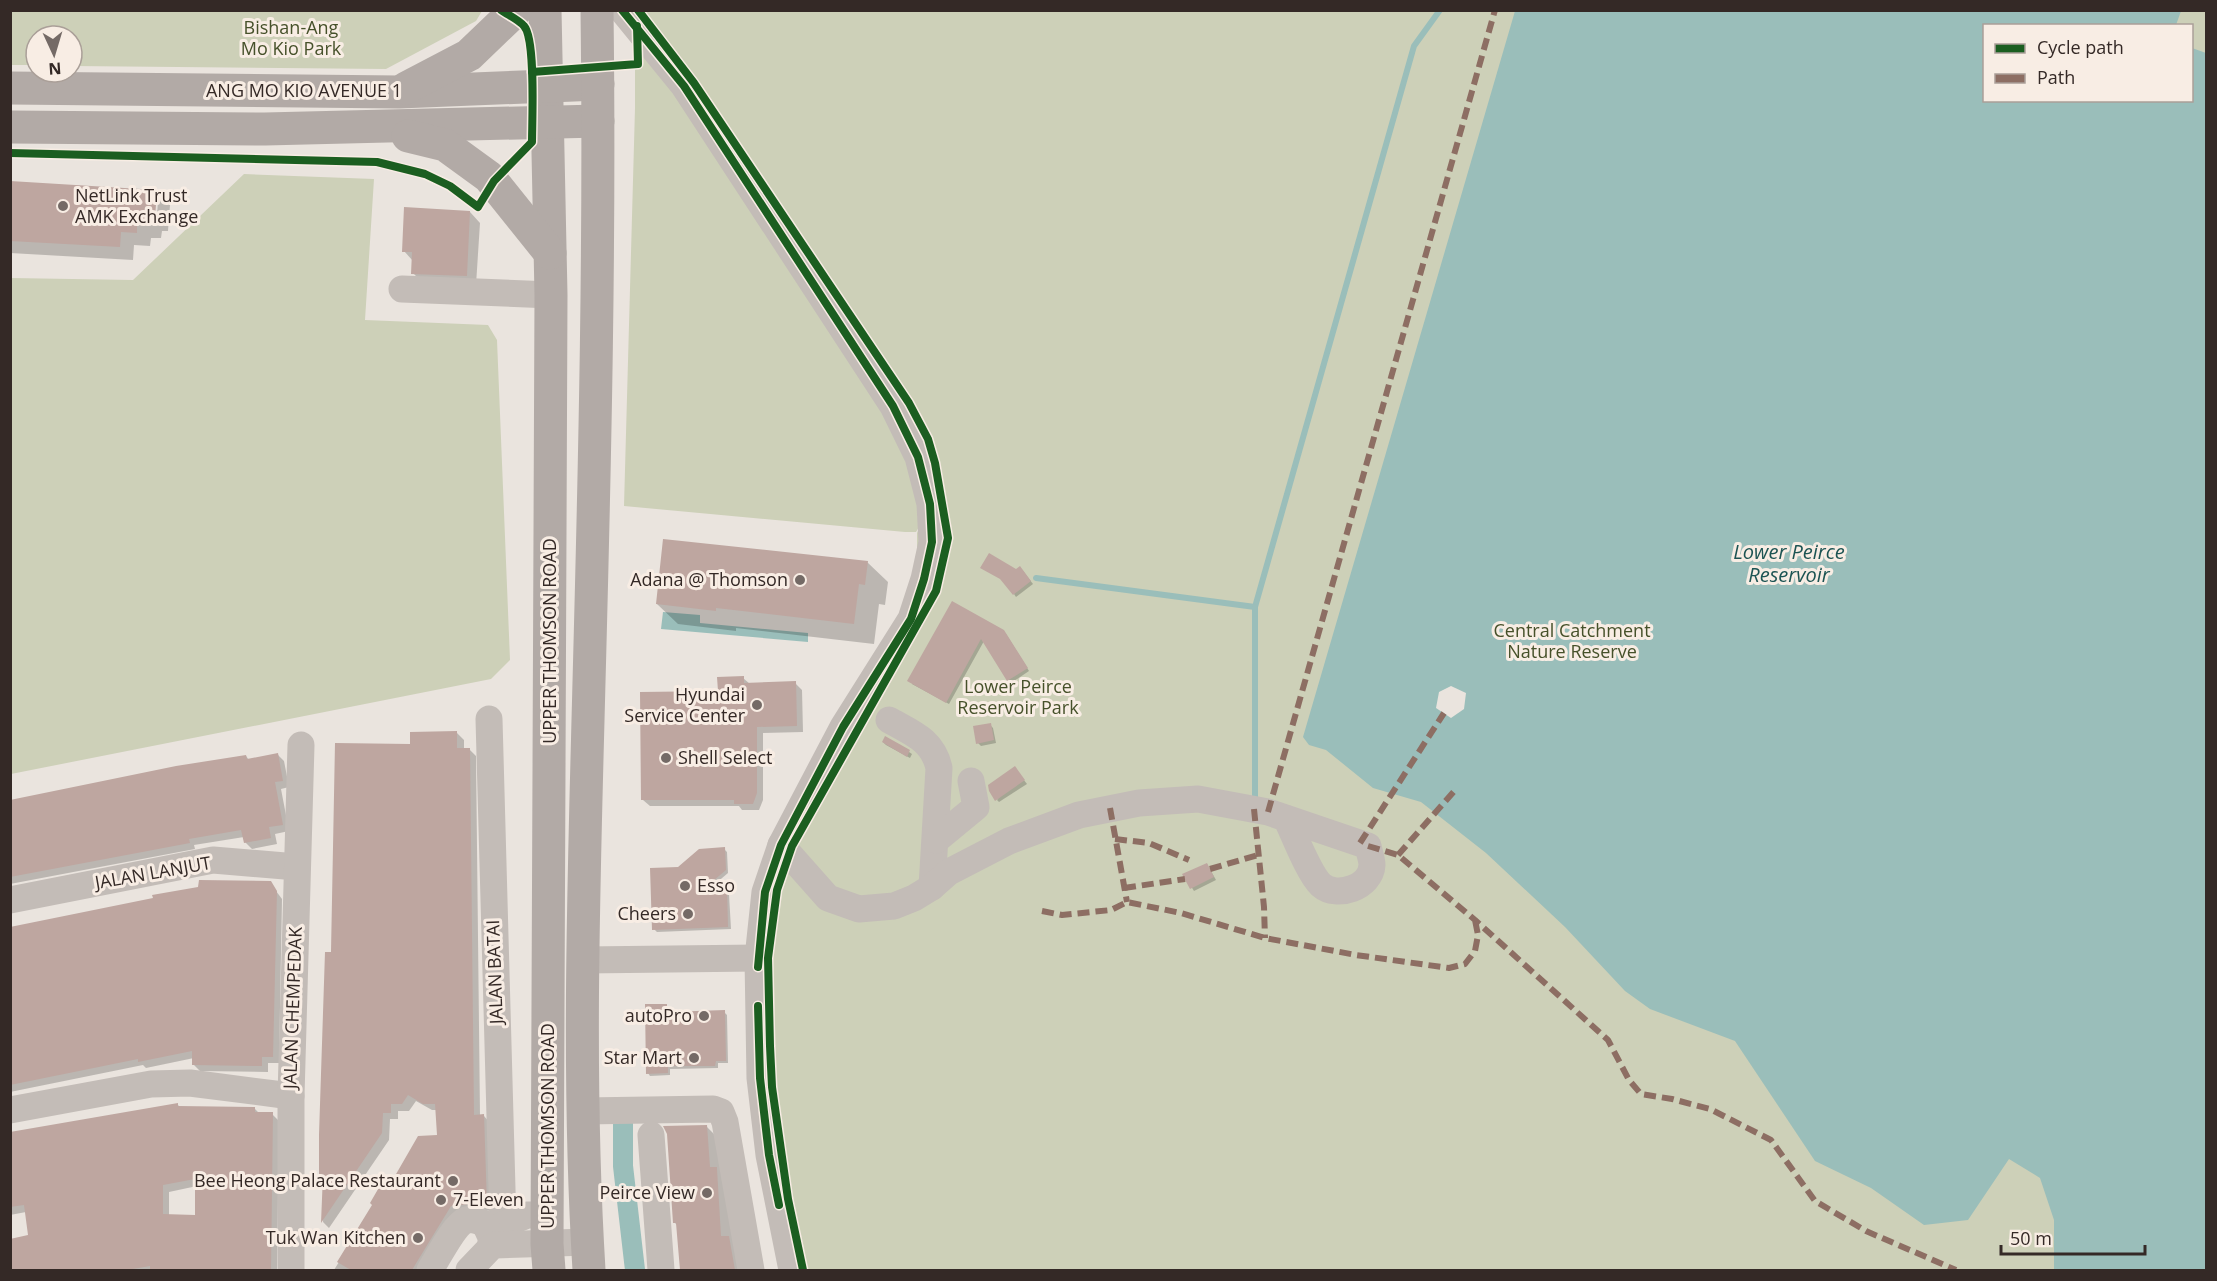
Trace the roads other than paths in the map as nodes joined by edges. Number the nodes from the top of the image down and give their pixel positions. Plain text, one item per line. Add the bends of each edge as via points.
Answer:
1 (516, 10) edge
2 (545, 10) edge
3 (597, 10) edge
4 (622, 10) edge
5 (598, 84) junction
6 (547, 86) junction
7 (10, 87) edge
8 (399, 92) junction
9 (597, 121) junction
10 (547, 123) junction
11 (10, 127) edge
12 (374, 128) junction
13 (550, 254) junction
14 (402, 289) dead end
15 (551, 295) junction
16 (489, 719) dead end
17 (889, 720) dead end
18 (301, 745) dead end
19 (978, 795) dead end
20 (1286, 818) dead end
21 (936, 840) junction
22 (782, 845) junction
23 (297, 867) junction
24 (932, 887) junction
25 (10, 900) edge
26 (758, 958) junction
27 (584, 960) junction
28 (291, 1096) junction
29 (10, 1110) edge
30 (584, 1111) junction
31 (651, 1135) dead end
32 (498, 1239) junction
33 (548, 1243) edge
34 (588, 1256) edge
35 (291, 1270) edge
36 (430, 1270) edge
37 (469, 1270) edge
38 (661, 1270) edge
39 (751, 1270) edge
40 (792, 1270) edge

1 - 8 main road via 469,55
2 - 6 main road, UPPER THOMSON ROAD
3 - 5 main road, UPPER THOMSON ROAD
4 - 22 street via 684,86 893,406 918,457 930,504 932,542 911,620 843,727
5 - 6 main road, ANG MO KIO AVENUE 1
5 - 9 main road, UPPER THOMSON ROAD
6 - 8 main road, ANG MO KIO AVENUE 1
6 - 10 main road, UPPER THOMSON ROAD
7 - 8 main road, ANG MO KIO AVENUE 1
9 - 10 main road, ANG MO KIO AVENUE 1
9 - 27 main road, UPPER THOMSON ROAD
10 - 12 main road, ANG MO KIO AVENUE 1
10 - 13 main road, UPPER THOMSON ROAD
11 - 12 main road, ANG MO KIO AVENUE 1
12 - 13 main road via 445,145 494,181
13 - 15 main road, UPPER THOMSON ROAD
14 - 15 street
15 - 33 main road, UPPER THOMSON ROAD
16 - 32 street, JALAN BATAI
17 - 21 street via 931,746 936,756
18 - 23 street, JALAN CHEMPEDAK
19 - 21 street
20 - 24 street via 1198,799 1110,808 1079,815 1009,842 949,872
21 - 24 street
22 - 24 street via 828,898 858,909 894,906
22 - 26 street via 765,892
23 - 25 street, JALAN LANJUT via 213,860
23 - 28 street, JALAN CHEMPEDAK
26 - 27 street
26 - 40 street via 760,1078 769,1155
27 - 30 main road, UPPER THOMSON ROAD
28 - 29 street via 190,1083 151,1084
28 - 35 street, JALAN CHEMPEDAK
30 - 34 main road, UPPER THOMSON ROAD
30 - 39 street via 722,1112
31 - 38 street
32 - 33 street
32 - 36 street via 491,1237 485,1224 466,1220
32 - 37 street
33 - 34 street

